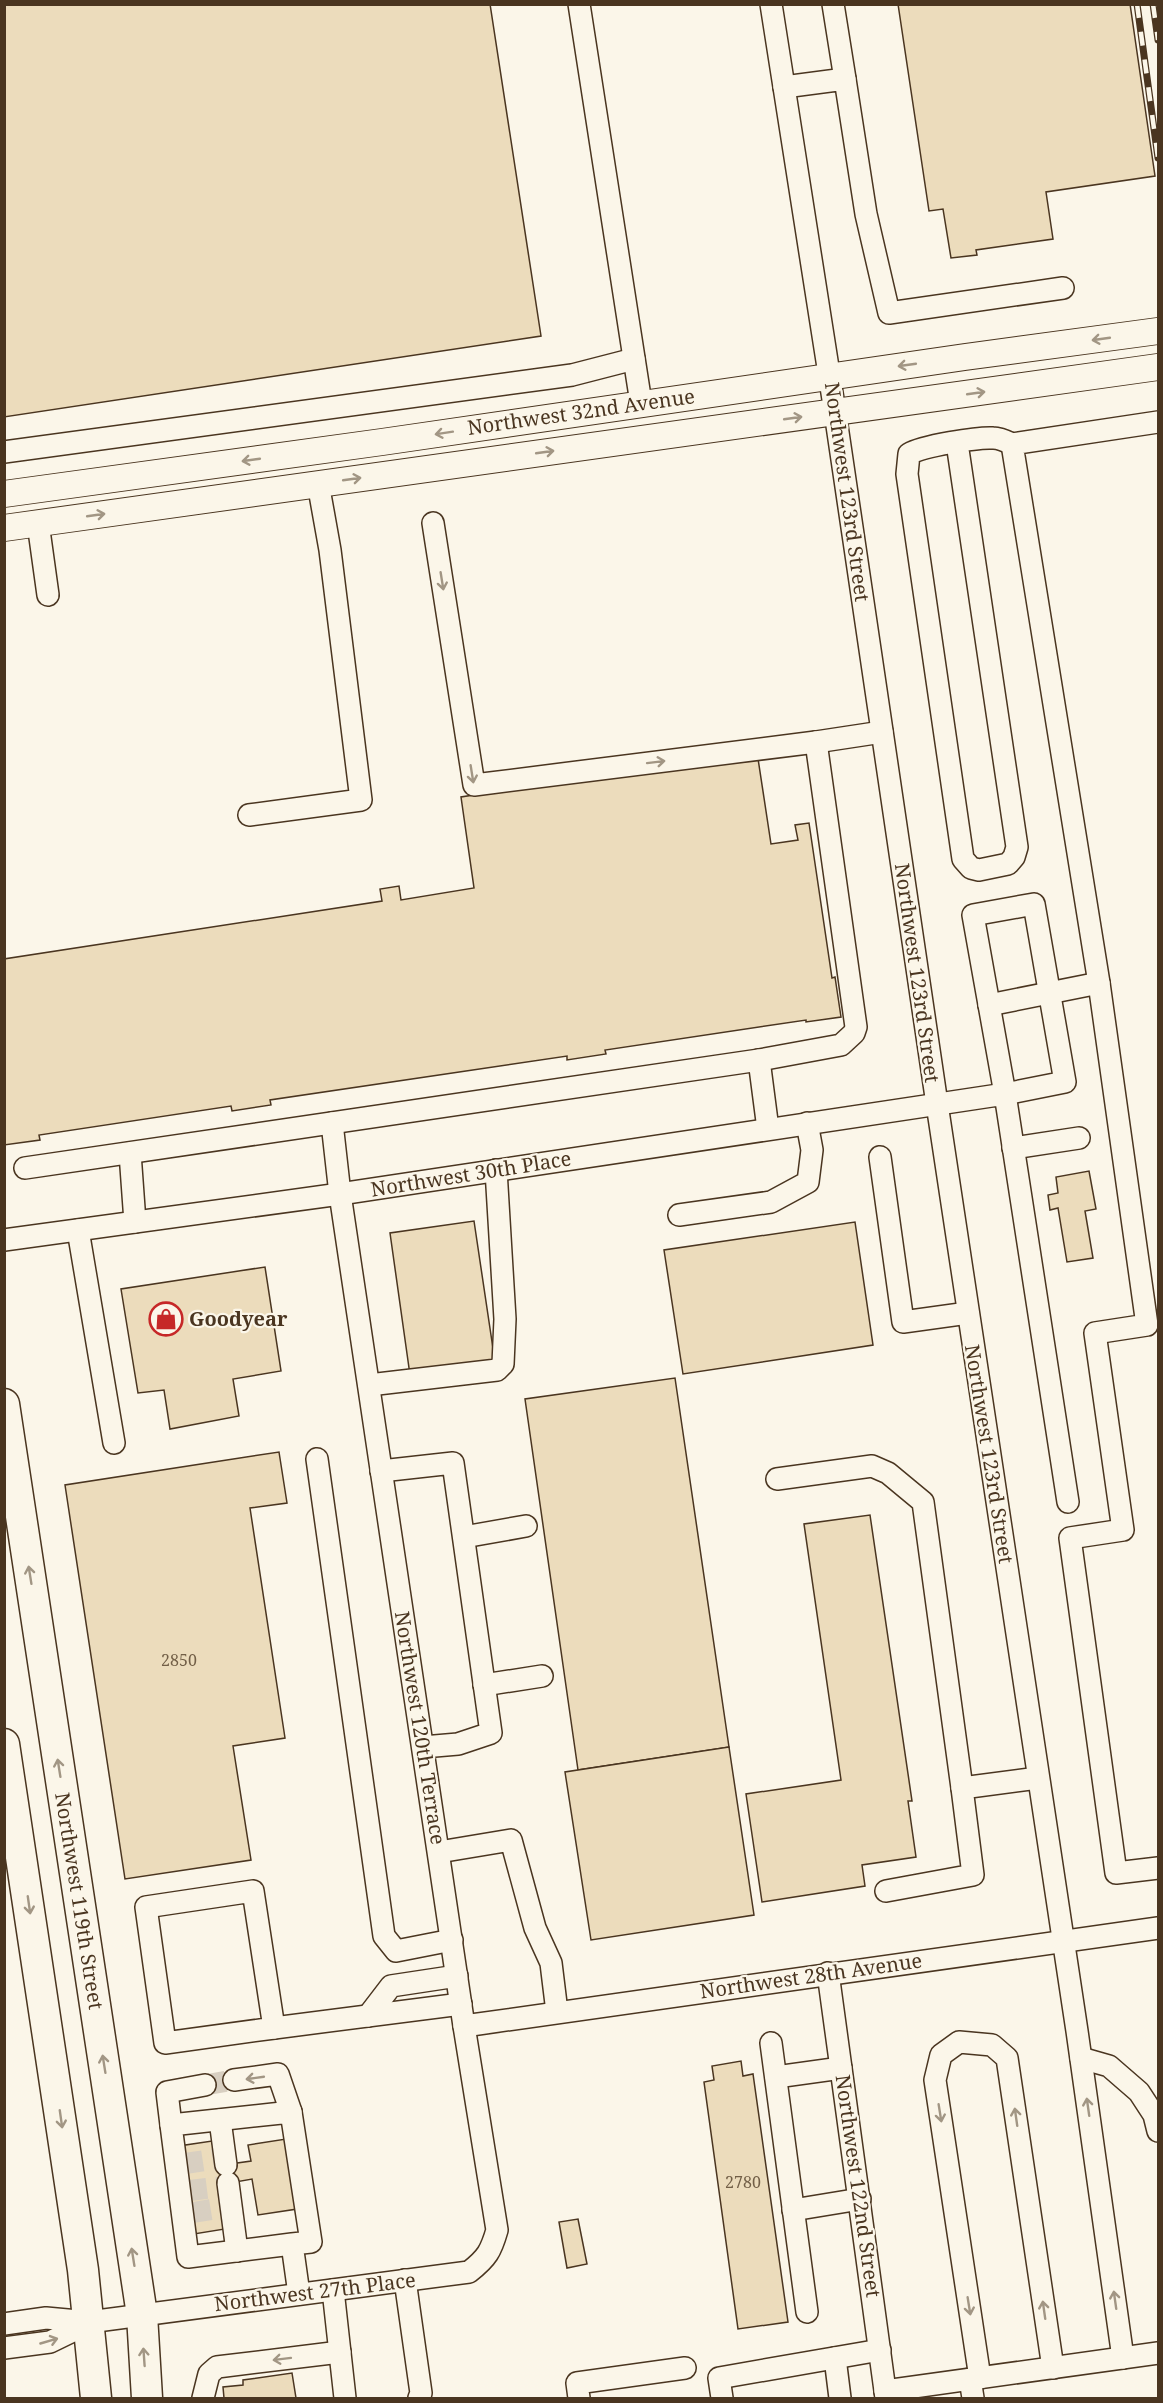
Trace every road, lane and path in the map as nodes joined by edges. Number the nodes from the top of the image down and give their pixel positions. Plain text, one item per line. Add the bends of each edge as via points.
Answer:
1 (579, 4) edge
2 (771, 4) edge
3 (833, 4) edge
4 (845, 79) junction
5 (784, 87) junction
6 (1062, 288) dead end
7 (1158, 331) edge
8 (634, 360) junction
9 (1158, 367) edge
10 (830, 376) junction
11 (641, 403) junction
12 (835, 412) junction
13 (1158, 422) edge
14 (957, 443) junction
15 (1011, 444) junction
16 (4, 452) edge
17 (318, 483) junction
18 (4, 494) edge
19 (38, 523) junction
20 (433, 523) dead end
21 (4, 528) edge
22 (48, 596) dead end
23 (882, 732) junction
24 (816, 742) junction
25 (249, 814) dead end
26 (1099, 983) junction
27 (1049, 991) junction
28 (989, 1005) junction
29 (759, 1060) junction
30 (1005, 1094) junction
31 (937, 1104) junction
32 (332, 1123) junction
33 (807, 1123) junction
34 (768, 1129) junction
35 (1079, 1138) dead end
36 (1013, 1148) junction
37 (130, 1153) junction
38 (880, 1157) dead end
39 (25, 1168) dead end
40 (496, 1170) junction
41 (340, 1194) junction
42 (679, 1215) dead end
43 (135, 1222) junction
44 (78, 1230) junction
45 (4, 1240) edge
46 (968, 1313) junction
47 (369, 1386) junction
48 (4, 1404) edge
49 (114, 1443) dead end
50 (317, 1459) dead end
51 (381, 1471) junction
52 (777, 1479) dead end
53 (1068, 1502) dead end
54 (526, 1526) dead end
55 (464, 1537) junction
56 (542, 1676) dead end
57 (484, 1685) junction
58 (4, 1744) edge
59 (423, 1747) junction
60 (1038, 1778) junction
61 (963, 1788) junction
62 (9, 1813) edge
63 (439, 1852) junction
64 (13, 1858) edge
65 (1158, 1868) edge
66 (886, 1891) dead end
67 (1158, 1928) edge
68 (452, 1940) junction
69 (1062, 1942) junction
70 (828, 1973) junction
71 (459, 1990) junction
72 (557, 2012) junction
73 (368, 2016) junction
74 (464, 2026) junction
75 (274, 2028) junction
76 (771, 2043) dead end
77 (1081, 2058) junction
78 (841, 2068) junction
79 (776, 2077) junction
80 (234, 2080) tunnel mouth
81 (205, 2085) tunnel mouth
82 (291, 2112) junction
83 (220, 2120) junction
84 (171, 2125) junction
85 (1158, 2131) edge
86 (860, 2199) junction
87 (793, 2210) junction
88 (292, 2244) junction
89 (237, 2251) junction
90 (484, 2260) joint
91 (405, 2280) junction
92 (333, 2290) junction
93 (299, 2294) junction
94 (807, 2312) dead end
95 (142, 2315) junction
96 (89, 2322) junction
97 (4, 2324) edge
98 (4, 2348) edge
99 (880, 2350) junction
100 (340, 2352) junction
101 (1158, 2353) edge
102 (835, 2358) junction
103 (1123, 2358) junction
104 (685, 2368) dead end
105 (1053, 2368) junction
106 (974, 2385) edge
107 (886, 2395) edge
108 (96, 2398) edge
109 (147, 2398) edge
110 (203, 2398) edge
111 (345, 2398) edge
112 (418, 2398) edge
113 (579, 2398) edge
114 (722, 2398) edge
115 (840, 2398) edge

1 - 8 street
2 - 5 street, Northwest 123rd Street
3 - 4 street
4 - 5 street
4 - 6 street via 866,214 889,313
5 - 10 street, Northwest 123rd Street
7 -> 10 main road, Northwest 32nd Avenue
8 - 11 street
8 - 16 street via 572,375
12 -> 9 main road, Northwest 32nd Avenue
10 - 11 main road, Northwest 32nd Avenue
10 - 12 street, Northwest 123rd Street
11 -> 18 main road, Northwest 32nd Avenue
17 -> 12 main road, Northwest 32nd Avenue
12 - 23 street, Northwest 123rd Street
13 - 15 street
14 - 14 street via 916,449 909,454 907,474 963,858 970,868 979,870 1008,864 1017,847
14 - 15 street via 992,438
15 - 26 street
19 -> 17 main road, Northwest 32nd Avenue
17 - 25 street via 361,800
19 - 21 main road, Northwest 32nd Avenue
19 - 22 street
20 -> 24 street via 474,785
23 - 24 street
23 - 31 street, Northwest 123rd Street
24 - 29 street via 856,1027 841,1045
26 - 27 street
26 - 65 street via 1147,1325 1095,1333 1123,1530 1070,1538 1116,1874
27 - 28 street
27 - 28 street via 1034,903 973,915
27 - 30 street, Northwest 30th Place via 1065,1082
28 - 30 street
29 - 32 street
29 - 34 street
30 - 31 street, Northwest 30th Place
30 - 36 street
31 - 33 street, Northwest 30th Place
31 - 46 street, Northwest 123rd Street
32 - 37 street
32 - 41 street, Northwest 120th Terrace
33 - 34 street, Northwest 30th Place
33 - 42 street via 812,1150 808,1182 771,1202
34 - 40 street, Northwest 30th Place
35 - 36 street
36 - 53 street
37 - 39 street
37 - 43 street
38 - 46 street via 903,1322
40 - 41 street, Northwest 30th Place
40 - 47 street via 505,1319 502,1364 497,1370
41 - 43 street, Northwest 30th Place
41 - 47 street, Northwest 120th Terrace
43 - 44 street, Northwest 30th Place
44 - 45 street, Northwest 30th Place
44 - 49 street
46 - 60 street, Northwest 123rd Street
47 - 51 street, Northwest 120th Terrace
95 -> 48 highway, Northwest 119th Street
50 - 68 street via 384,1936 396,1951
51 - 55 street via 453,1463
51 - 59 street, Northwest 120th Terrace
52 - 61 street via 872,1466 888,1473 923,1502
54 - 55 street
55 - 57 street
56 - 57 street
57 - 59 street via 491,1732 458,1744
58 - 62 highway
59 - 63 street, Northwest 120th Terrace
60 - 61 street
60 - 69 street, Northwest 123rd Street
61 - 66 street via 973,1875
62 - 64 highway
63 - 68 street, Northwest 120th Terrace
63 - 72 street via 511,1840 534,1928 551,1963
64 -> 96 highway
67 - 69 street, Northwest 28th Avenue
68 - 71 street, Northwest 120th Terrace
69 - 70 street, Northwest 28th Avenue
69 - 77 street, Northwest 123rd Street
70 - 72 street, Northwest 28th Avenue
70 - 78 street, Northwest 122nd Street
71 - 73 street
71 - 73 street via 391,1986
71 - 74 street, Northwest 120th Terrace
72 - 74 street, Northwest 28th Avenue
73 - 75 street
74 - 90 street, Northwest 120th Terrace via 497,2230
75 - 75 street via 253,1891 146,1907 165,2043
76 - 79 street
77 - 85 street via 1109,2066 1139,2092 1154,2115
103 -> 77 street, Northwest 123rd Street
78 - 79 street
78 - 86 street, Northwest 122nd Street
79 - 87 street
82 -> 80 street via 278,2074
81 - 84 street via 167,2092
82 - 83 street
82 - 88 street via 311,2242
83 - 84 street
83 - 89 street via 226,2207
84 - 89 street via 186,2214 188,2257
86 - 87 street
86 - 99 street, Northwest 122nd Street
87 - 94 street
88 - 89 street
88 - 93 street
90 - 91 street, Northwest 27th Place via 469,2272
91 - 92 street, Northwest 27th Place
91 - 112 street via 421,2393
92 - 93 street, Northwest 27th Place
92 - 100 street
93 - 95 street, Northwest 27th Place
95 - 96 street, Northwest 27th Place
109 -> 95 highway, Northwest 119th Street
96 - 97 street via 46,2318
98 -> 96 street via 50,2342
96 - 108 highway
99 - 102 street
99 - 107 street, Northwest 122nd Street
100 -> 110 street via 216,2367 209,2374
100 - 111 street
101 - 103 street
102 - 114 street via 719,2378
102 - 115 street
103 - 105 street
104 - 113 street via 577,2383
105 - 106 street
105 -> 106 street via 1007,2058 992,2045 959,2042 941,2055 935,2080
106 - 107 street

